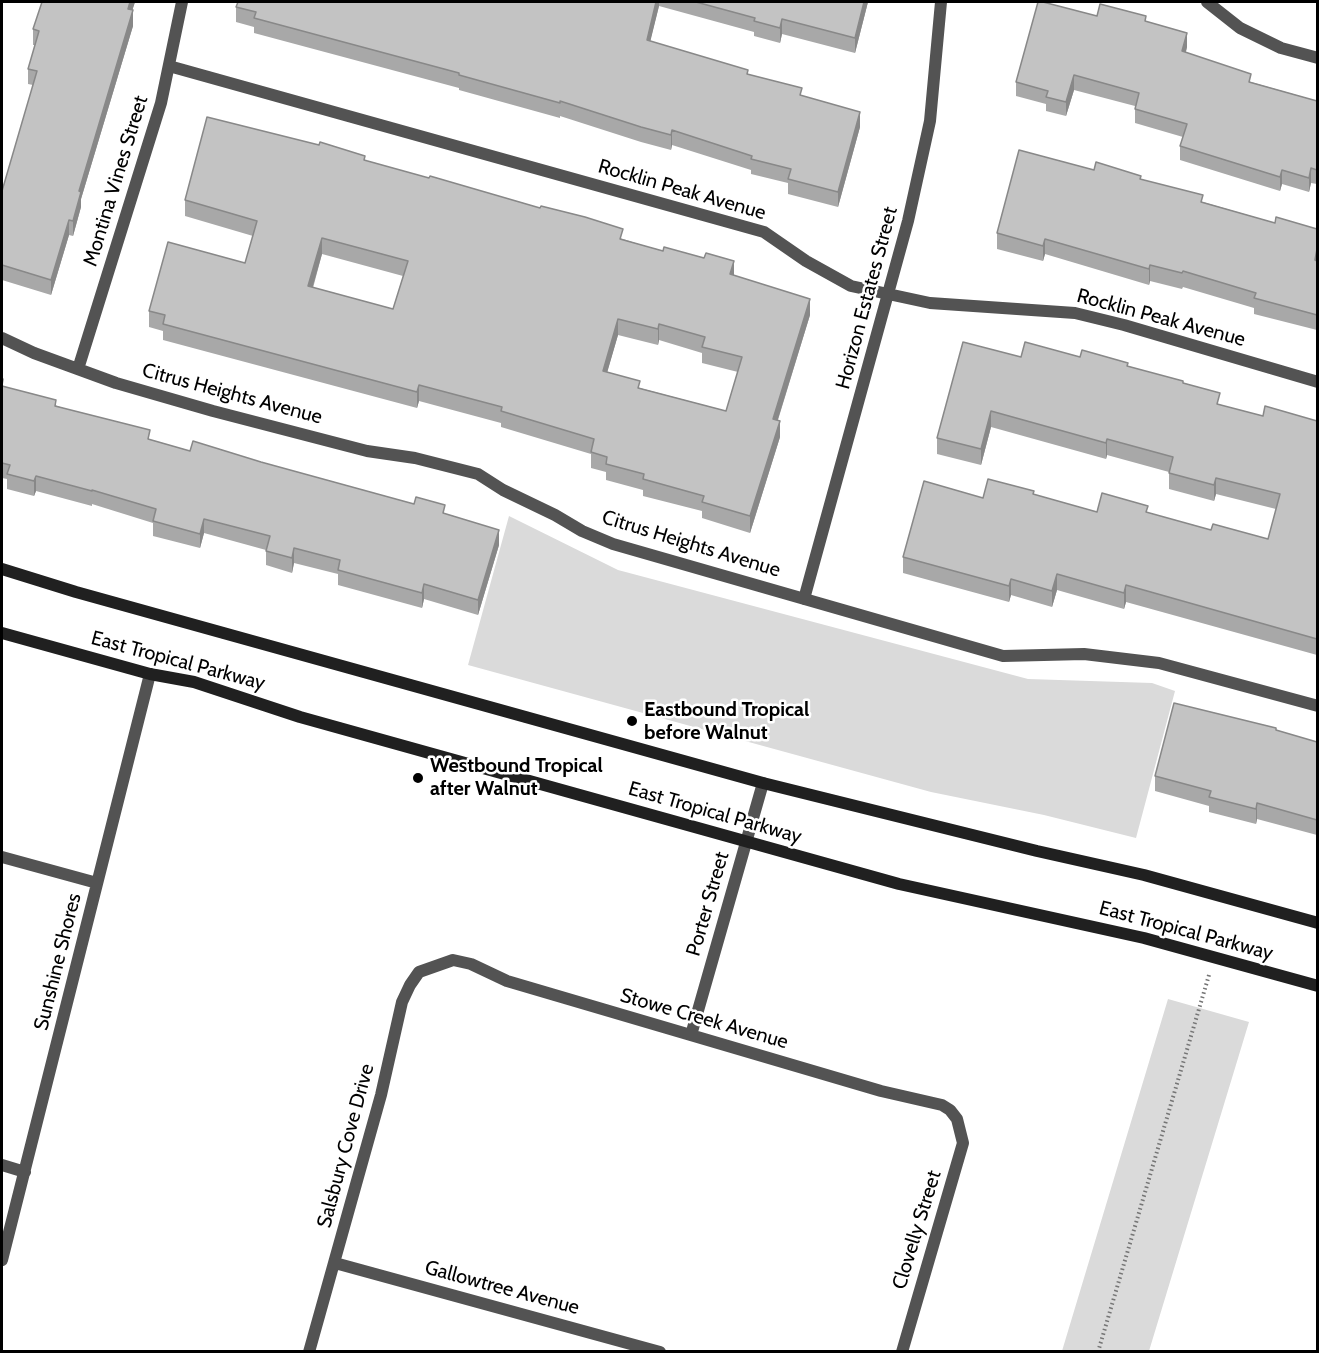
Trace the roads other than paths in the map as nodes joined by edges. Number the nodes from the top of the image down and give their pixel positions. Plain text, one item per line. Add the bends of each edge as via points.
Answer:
1 (182, 2) edge
2 (941, 2) edge
3 (1207, 2) edge
4 (1317, 58) edge
5 (169, 66) junction
6 (889, 294) junction
7 (2, 338) edge
8 (78, 369) junction
9 (1317, 382) edge
10 (2, 569) edge
11 (804, 599) junction
12 (2, 633) edge
13 (150, 674) junction
14 (1317, 706) edge
15 (763, 783) junction
16 (747, 842) junction
17 (2, 857) edge
18 (98, 883) junction
19 (1317, 923) edge
20 (437, 965) joint
21 (1317, 986) edge
22 (691, 1035) junction
23 (957, 1119) joint
24 (2, 1166) edge
25 (25, 1172) junction
26 (2, 1260) edge
27 (335, 1263) junction
28 (309, 1352) edge
29 (660, 1352) edge
30 (902, 1352) edge

1 - 5 street, Montina Vines Street
2 - 6 street, Horizon Estates Street via 930,121
3 - 4 street via 1240,28 1281,48
5 - 6 street, Rocklin Peak Avenue via 764,232 851,286
5 - 8 street, Montina Vines Street
6 - 9 street, Rocklin Peak Avenue via 946,305 1075,313
6 - 11 street, Horizon Estates Street
7 - 8 street, Citrus Heights Avenue
8 - 11 street, Citrus Heights Avenue via 213,411 368,451 478,474 582,531 614,544
10 - 15 main road, East Tropical Parkway
11 - 14 street, Citrus Heights Avenue via 1003,656 1084,654 1159,663
12 - 13 main road, East Tropical Parkway
13 - 16 main road, East Tropical Parkway via 194,681 300,717
13 - 18 street, Sunshine Shores
15 - 16 street, Porter Street
15 - 19 main road, East Tropical Parkway via 1144,875
16 - 21 main road, East Tropical Parkway via 899,884 1144,938
16 - 22 street, Porter Street
17 - 18 street
18 - 25 street, Sunshine Shores
20 - 22 street, Stowe Creek Avenue via 453,960 471,963 507,981
20 - 27 street, Salsbury Cove Drive via 419,972 402,1002
22 - 23 street, Stowe Creek Avenue via 942,1105
23 - 30 street, Clovelly Street via 963,1143
24 - 25 street
25 - 26 street, Sunshine Shores
27 - 28 street, Salsbury Cove Drive
27 - 29 street, Gallowtree Avenue

